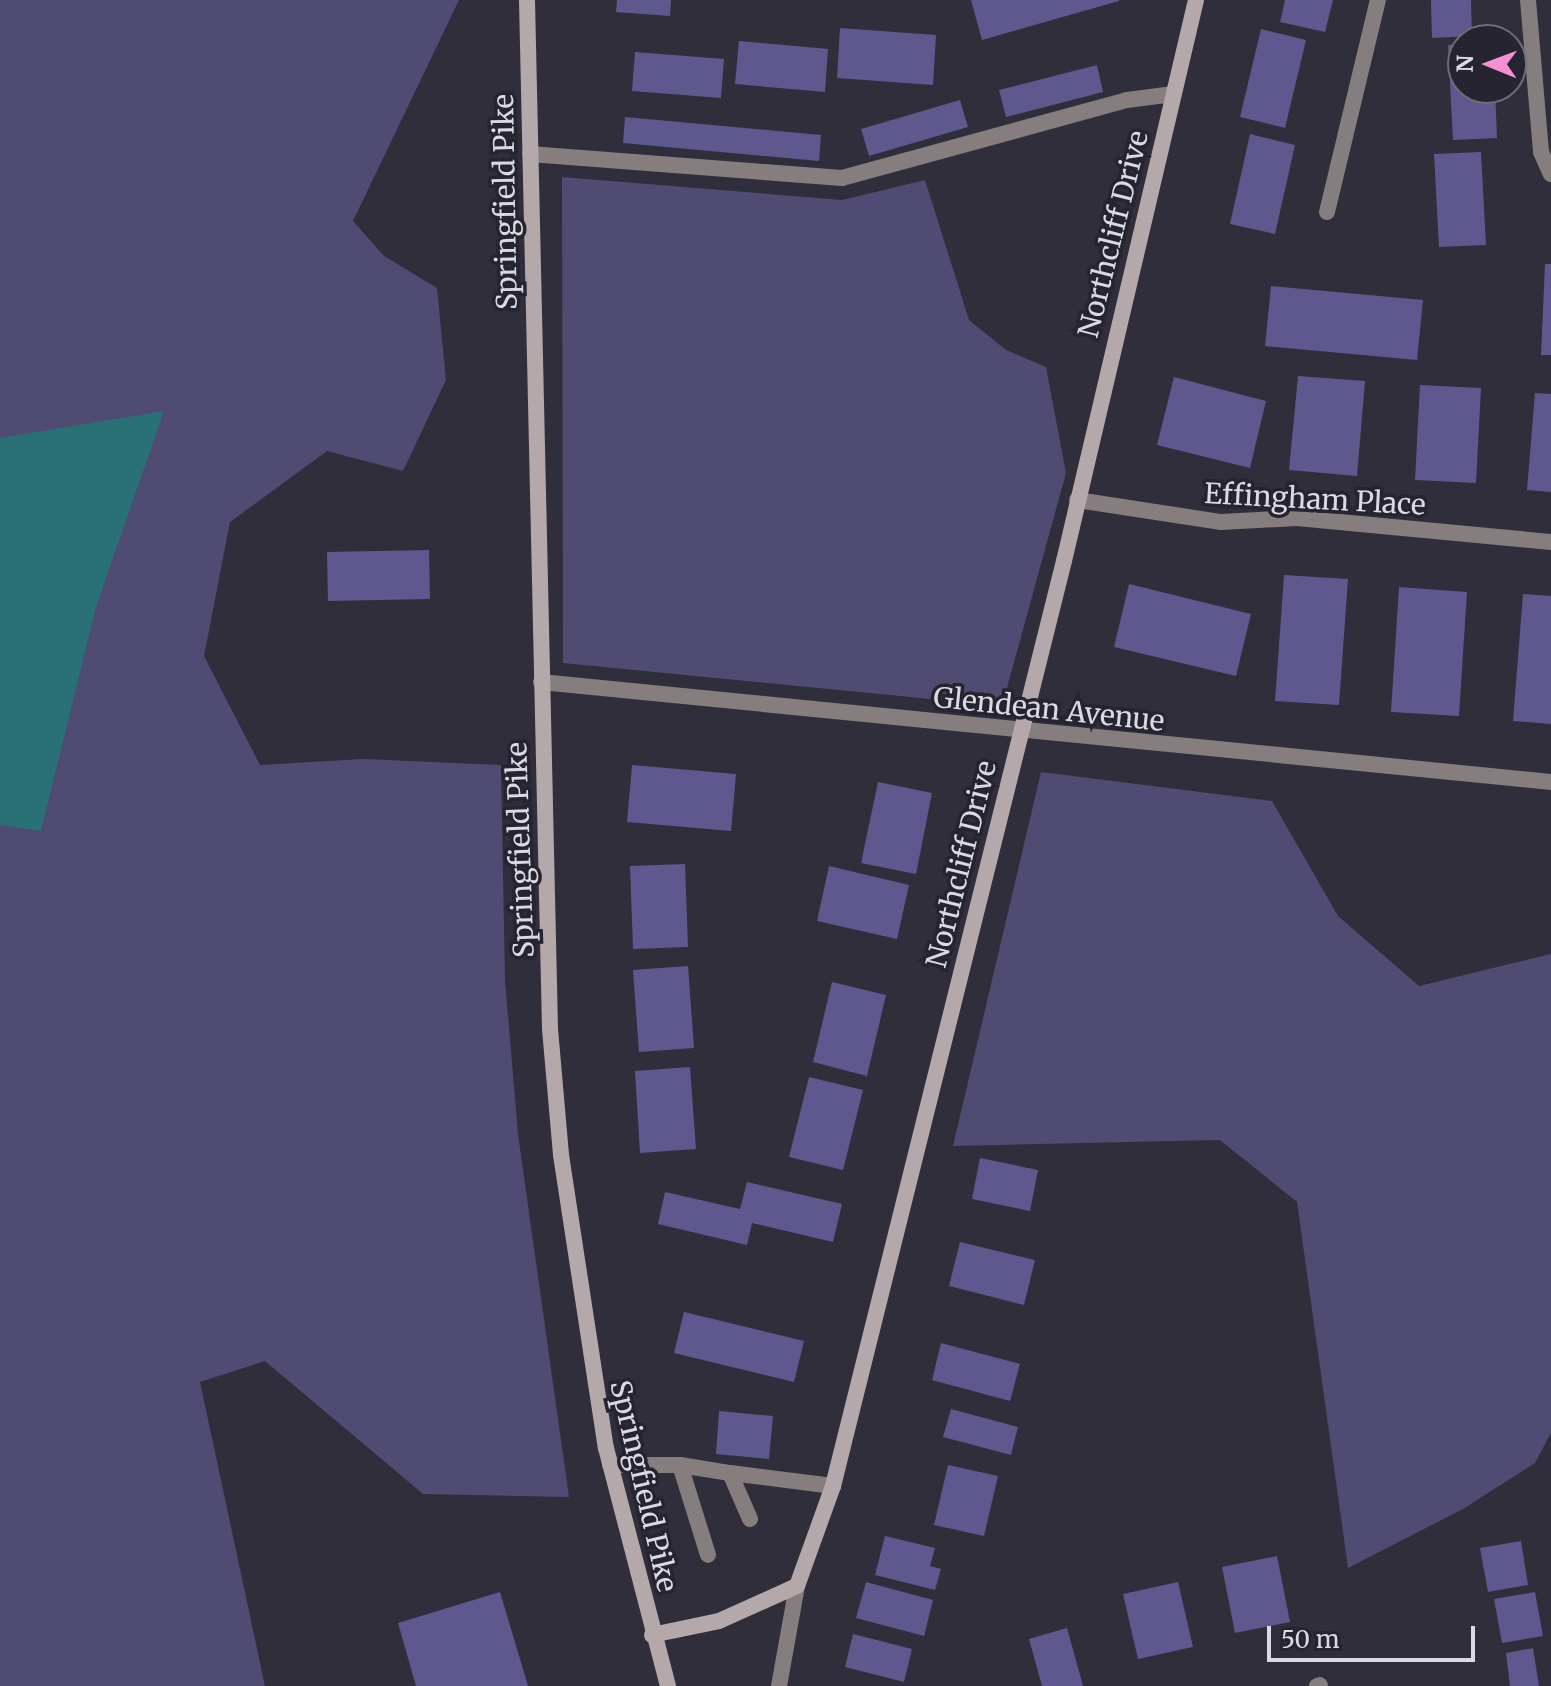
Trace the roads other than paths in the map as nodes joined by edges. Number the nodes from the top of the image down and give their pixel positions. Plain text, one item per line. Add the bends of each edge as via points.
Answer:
1 (527, 0) edge
2 (1196, 0) edge
3 (1378, 0) edge
4 (1528, 0) edge
5 (1174, 94) junction
6 (530, 154) junction
7 (1551, 174) edge
8 (1327, 212) dead end
9 (1077, 500) junction
10 (1551, 542) edge
11 (541, 682) junction
12 (1021, 731) junction
13 (1551, 782) edge
14 (610, 1465) junction
15 (680, 1465) junction
16 (730, 1473) junction
17 (833, 1486) junction
18 (750, 1519) dead end
19 (708, 1555) dead end
20 (797, 1586) junction
21 (652, 1635) junction
22 (668, 1686) edge
23 (779, 1686) edge

1 - 6 street, Springfield Pike
2 - 5 street, Northcliff Drive
3 - 8 street
4 - 7 street via 1541,152
5 - 6 street via 1127,100 842,178
5 - 9 street, Northcliff Drive
6 - 11 street, Springfield Pike
9 - 10 street, Effingham Place via 1221,522 1297,518
9 - 12 street, Northcliff Drive
11 - 12 street, Glendean Avenue
11 - 14 street, Springfield Pike via 550,1029 561,1155 583,1322
12 - 13 street, Glendean Avenue
12 - 17 street, Northcliff Drive
14 - 15 street
14 - 21 street, Springfield Pike
15 - 16 street
15 - 19 street
16 - 17 street
16 - 18 street
17 - 20 street, Northcliff Drive
20 - 21 street via 719,1621
20 - 23 street
21 - 22 street, Springfield Pike

